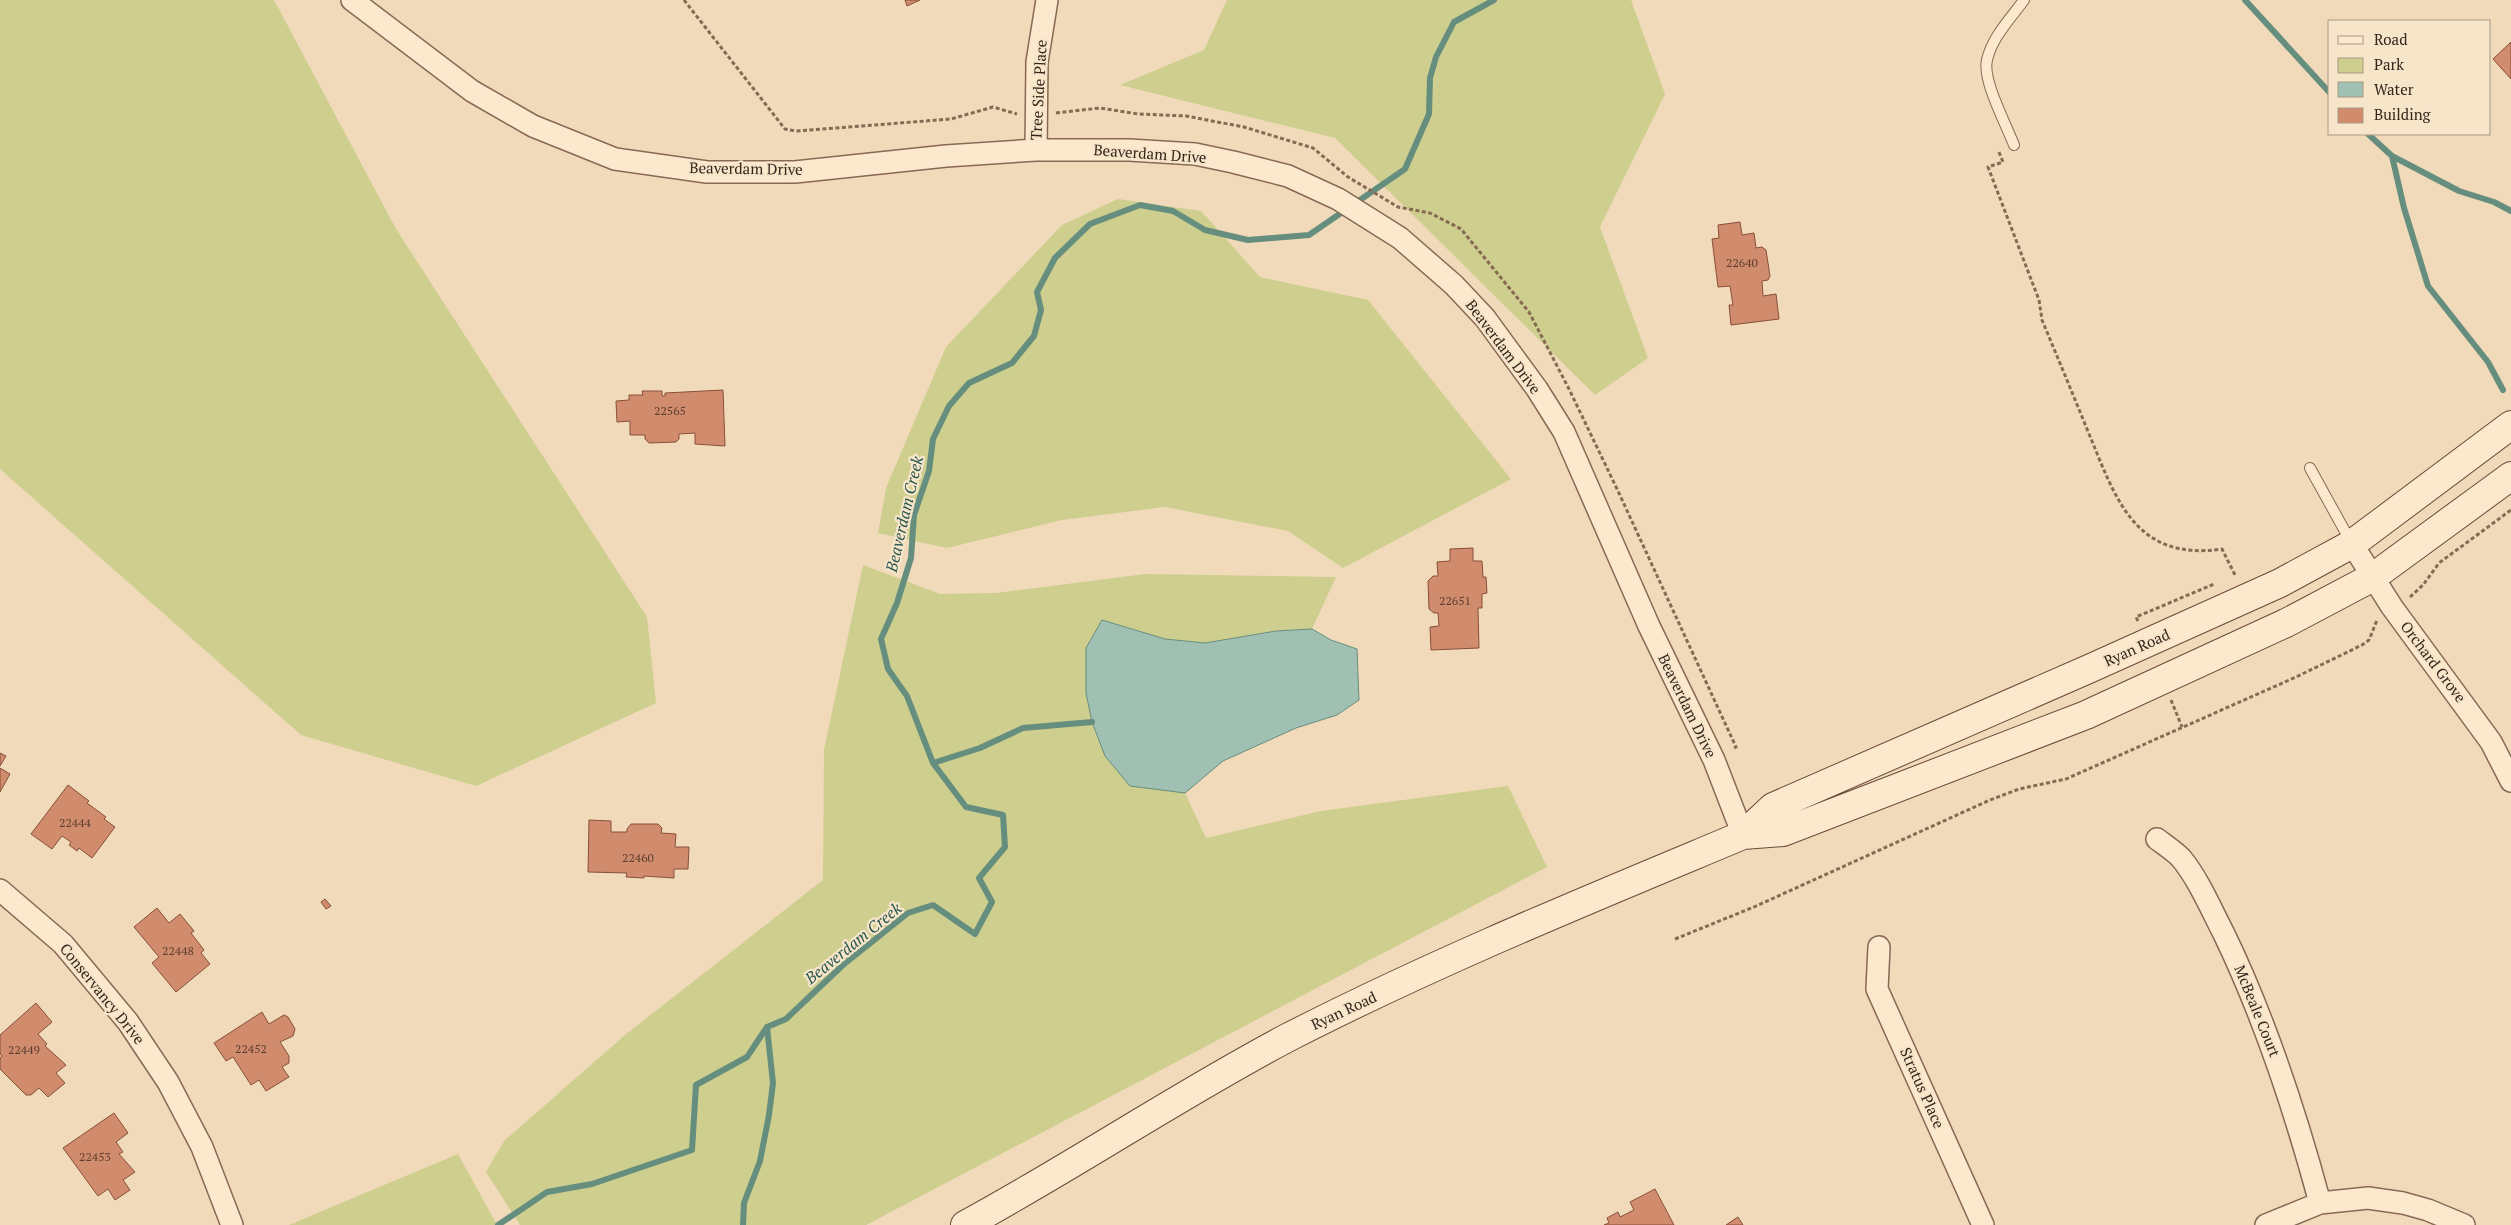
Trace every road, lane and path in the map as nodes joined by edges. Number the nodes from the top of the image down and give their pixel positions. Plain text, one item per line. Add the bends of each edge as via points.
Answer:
1 (352, 0) edge
2 (684, 0) edge
3 (1047, 0) edge
4 (2024, 0) edge
5 (1036, 115) junction
6 (2014, 145) joint
7 (1036, 150) junction
8 (1385, 199) dead end
9 (2511, 425) edge
10 (2310, 468) dead end
11 (2511, 476) edge
12 (2511, 510) edge
13 (2352, 544) junction
14 (2373, 577) junction
15 (2226, 579) dead end
16 (2217, 583) dead end
17 (2402, 597) dead end
18 (2377, 619) dead end
19 (2147, 643) junction
20 (2163, 680) junction
21 (2182, 727) junction
22 (2511, 781) edge
23 (1743, 834) junction
24 (2157, 839) dead end
25 (0, 890) edge
26 (1675, 939) dead end
27 (1879, 947) dead end
28 (2320, 1203) junction
29 (232, 1225) edge
30 (965, 1225) edge
31 (1984, 1225) edge
32 (2266, 1225) edge
33 (2464, 1225) edge

1 - 7 street, Beaverdam Drive via 472,91 533,126 615,159 707,172 795,172
2 - 5 path via 785,129 796,131 951,119 994,107 1014,114
3 - 5 street, Tree Side Place via 1037,62
4 - 6 lane via 1999,33 1987,61 1990,85
5 - 7 street, Tree Side Place
5 - 8 path via 1100,108 1186,116 1244,126 1312,148
6 - 15 path via 1998,150 2003,162 1988,167 2039,300 2042,320 2116,497 2142,530 2157,541 2190,551 2222,549 2236,575
7 - 23 street, Beaverdam Drive via 1195,154 1288,176 1338,199 1400,238 1454,285 1485,318 1564,432 1649,626 1714,760
9 - 13 main road, Ryan Road
10 - 13 lane
11 - 14 main road, Ryan Road
12 - 17 path via 2439,563 2410,597
13 - 14 street, Orchard Grove
13 - 19 main road, Ryan Road via 2280,583
14 - 20 main road, Ryan Road via 2286,623
14 - 22 street, Orchard Grove via 2491,742
16 - 19 path via 2136,617
18 - 21 path via 2368,640 2362,645
19 - 23 main road, Ryan Road via 1773,807
20 - 21 path
20 - 23 main road, Ryan Road via 2086,715 1783,832
21 - 26 path via 2066,779 2019,789 1990,800 1754,907
23 - 30 main road, Ryan Road via 1438,966 1287,1038
24 - 28 street, McBeale Court via 2180,858 2190,872 2235,957 2264,1022 2295,1111
25 - 29 street, Conservancy Drive via 62,944 128,1022 168,1082 193,1131
27 - 31 street, Stratus Place via 1877,989
28 - 32 street
28 - 33 street via 2368,1198 2403,1203

